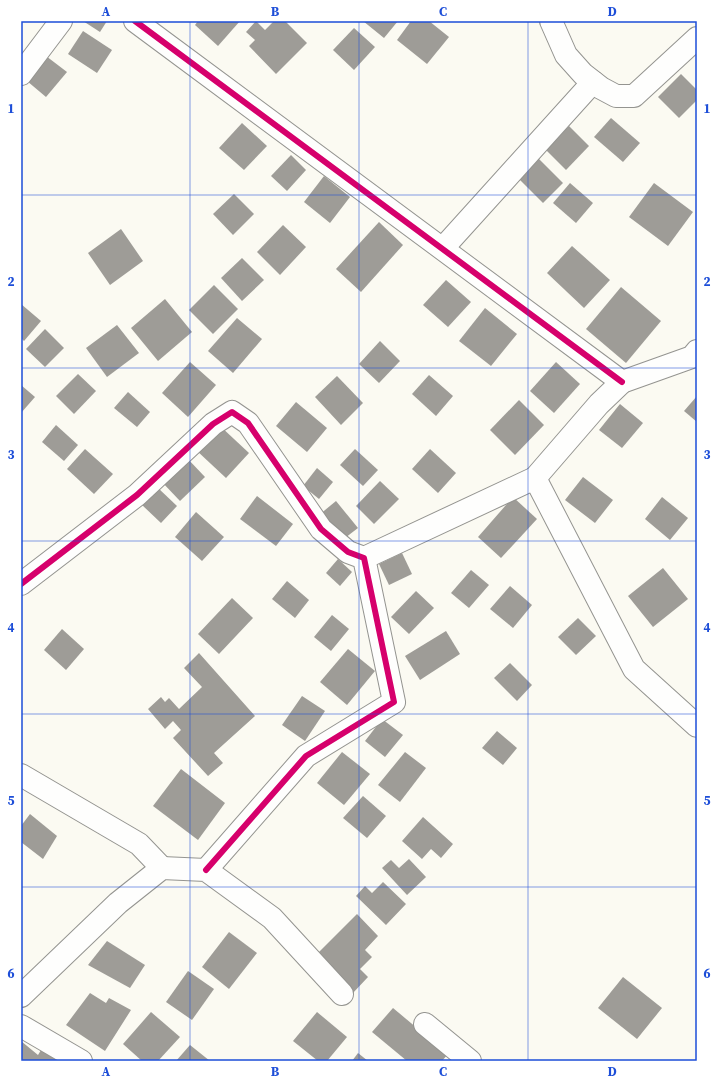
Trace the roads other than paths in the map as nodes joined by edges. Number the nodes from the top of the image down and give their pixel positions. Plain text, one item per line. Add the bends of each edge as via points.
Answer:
1 (61, 21) edge
2 (551, 21) edge
3 (138, 22) edge
4 (697, 38) edge
5 (21, 74) edge
6 (593, 82) junction
7 (443, 248) junction
8 (695, 356) edge
9 (622, 382) junction
10 (535, 478) junction
11 (364, 558) junction
12 (21, 584) edge
13 (697, 726) edge
14 (21, 775) edge
15 (162, 868) junction
16 (206, 870) junction
17 (342, 994) dead end
18 (21, 996) edge
19 (426, 1024) dead end
20 (21, 1026) edge
21 (81, 1061) edge
22 (470, 1061) edge

1 - 5 street
2 - 6 street via 566,55
3 - 7 street
4 - 6 street via 634,96 616,96
6 - 7 street
7 - 9 street
8 - 9 street
9 - 10 street via 599,404
10 - 11 street
10 - 13 street via 634,669
11 - 12 street via 348,552 321,529 248,423 232,412 213,424 137,495
11 - 16 street via 394,702 306,756
14 - 15 street via 139,844
15 - 16 street
15 - 18 street via 118,903
16 - 17 street via 272,918
19 - 22 street
20 - 21 street

